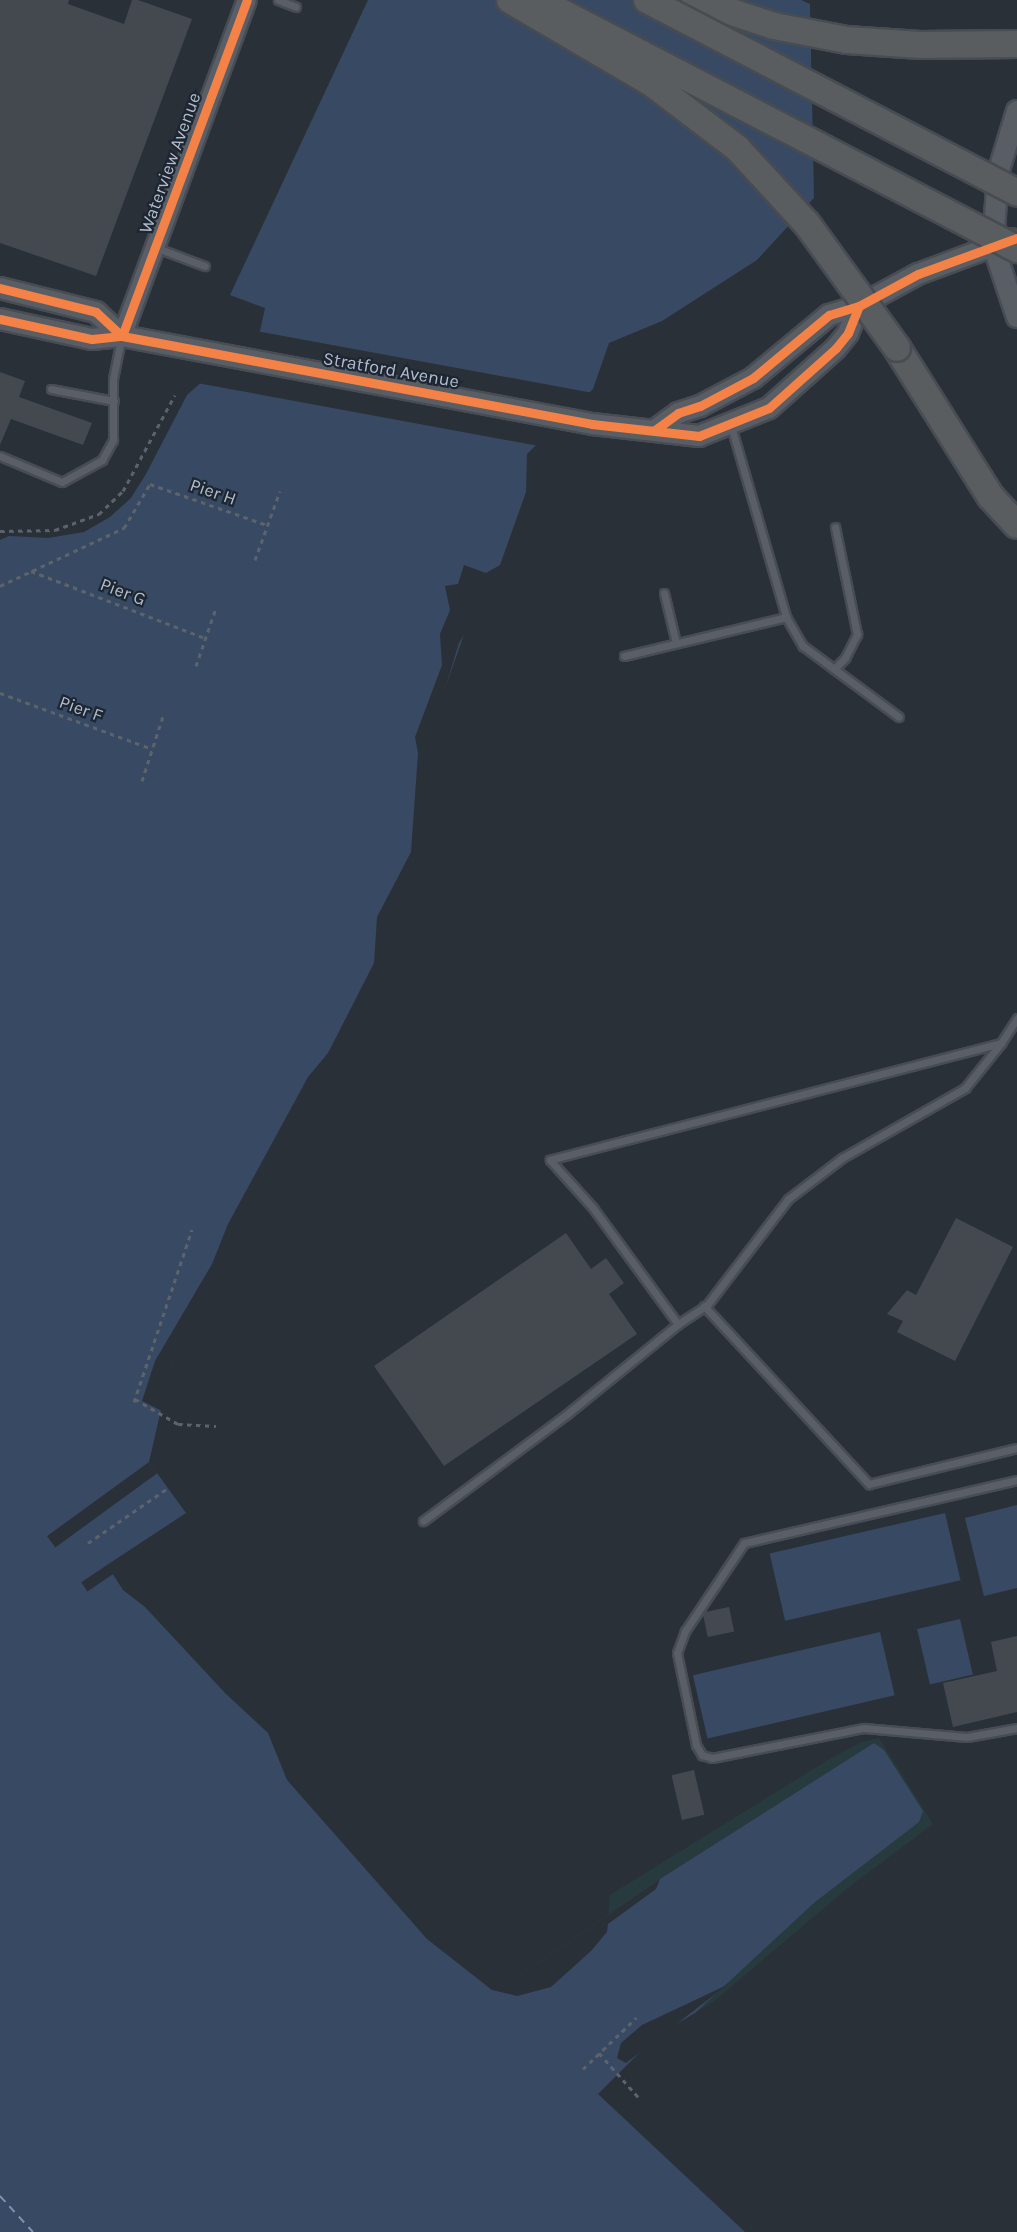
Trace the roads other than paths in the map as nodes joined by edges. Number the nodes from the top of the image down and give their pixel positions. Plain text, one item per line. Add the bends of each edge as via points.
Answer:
1 (247, 0) edge
2 (278, 0) edge
3 (510, 0) edge
4 (538, 0) edge
5 (647, 0) edge
6 (695, 0) edge
7 (296, 7) dead end
8 (1017, 44) edge
9 (1017, 111) edge
10 (1017, 193) edge
11 (1017, 232) edge
12 (1017, 238) edge
13 (156, 247) junction
14 (1005, 247) edge
15 (205, 266) dead end
16 (0, 288) edge
17 (859, 306) junction
18 (1017, 316) edge
19 (0, 320) edge
20 (122, 336) junction
21 (51, 389) dead end
22 (114, 401) junction
23 (732, 426) junction
24 (655, 430) junction
25 (0, 456) edge
26 (1017, 525) edge
27 (836, 527) dead end
28 (664, 592) dead end
29 (786, 617) junction
30 (676, 643) junction
31 (624, 656) dead end
32 (834, 669) junction
33 (899, 717) dead end
34 (1017, 1018) edge
35 (1001, 1043) junction
36 (704, 1306) junction
37 (678, 1324) junction
38 (1017, 1448) edge
39 (1017, 1480) edge
40 (423, 1521) dead end
41 (1017, 1728) edge

1 - 13 street, Waterview Avenue
2 - 7 lane
3 - 26 highway, bridge via 650,82 737,148 802,217 897,348 992,497
4 - 14 highway, bridge
5 - 10 highway, bridge
6 - 8 highway via 774,26 847,40 911,45
9 - 14 main road via 998,173
11 - 14 main road
12 - 14 main road
13 - 15 lane
13 - 20 street, Waterview Avenue
14 - 17 main road via 918,274
14 - 18 main road
16 - 20 main road via 96,312
17 - 23 main road, Stratford Avenue via 848,333 836,348 769,408
17 - 24 main road via 828,315 753,378 678,413
19 - 20 main road, Stratford Avenue via 92,339
20 - 22 lane via 113,379
20 - 24 main road, Stratford Avenue via 592,424
21 - 22 lane
22 - 25 lane via 112,441 102,460 62,482
23 - 24 main road, Stratford Avenue via 699,436
23 - 29 lane
27 - 32 lane via 857,634 845,658
28 - 30 lane
29 - 30 lane
29 - 32 lane via 803,646
30 - 31 lane
32 - 33 lane
34 - 35 lane
35 - 36 lane via 965,1088 842,1158 788,1199
35 - 37 lane via 550,1160 593,1208
36 - 37 lane
36 - 38 lane via 869,1485
37 - 40 lane via 567,1414
39 - 41 lane via 744,1543 685,1631 677,1653 696,1745 702,1755 712,1758 864,1728 967,1737

